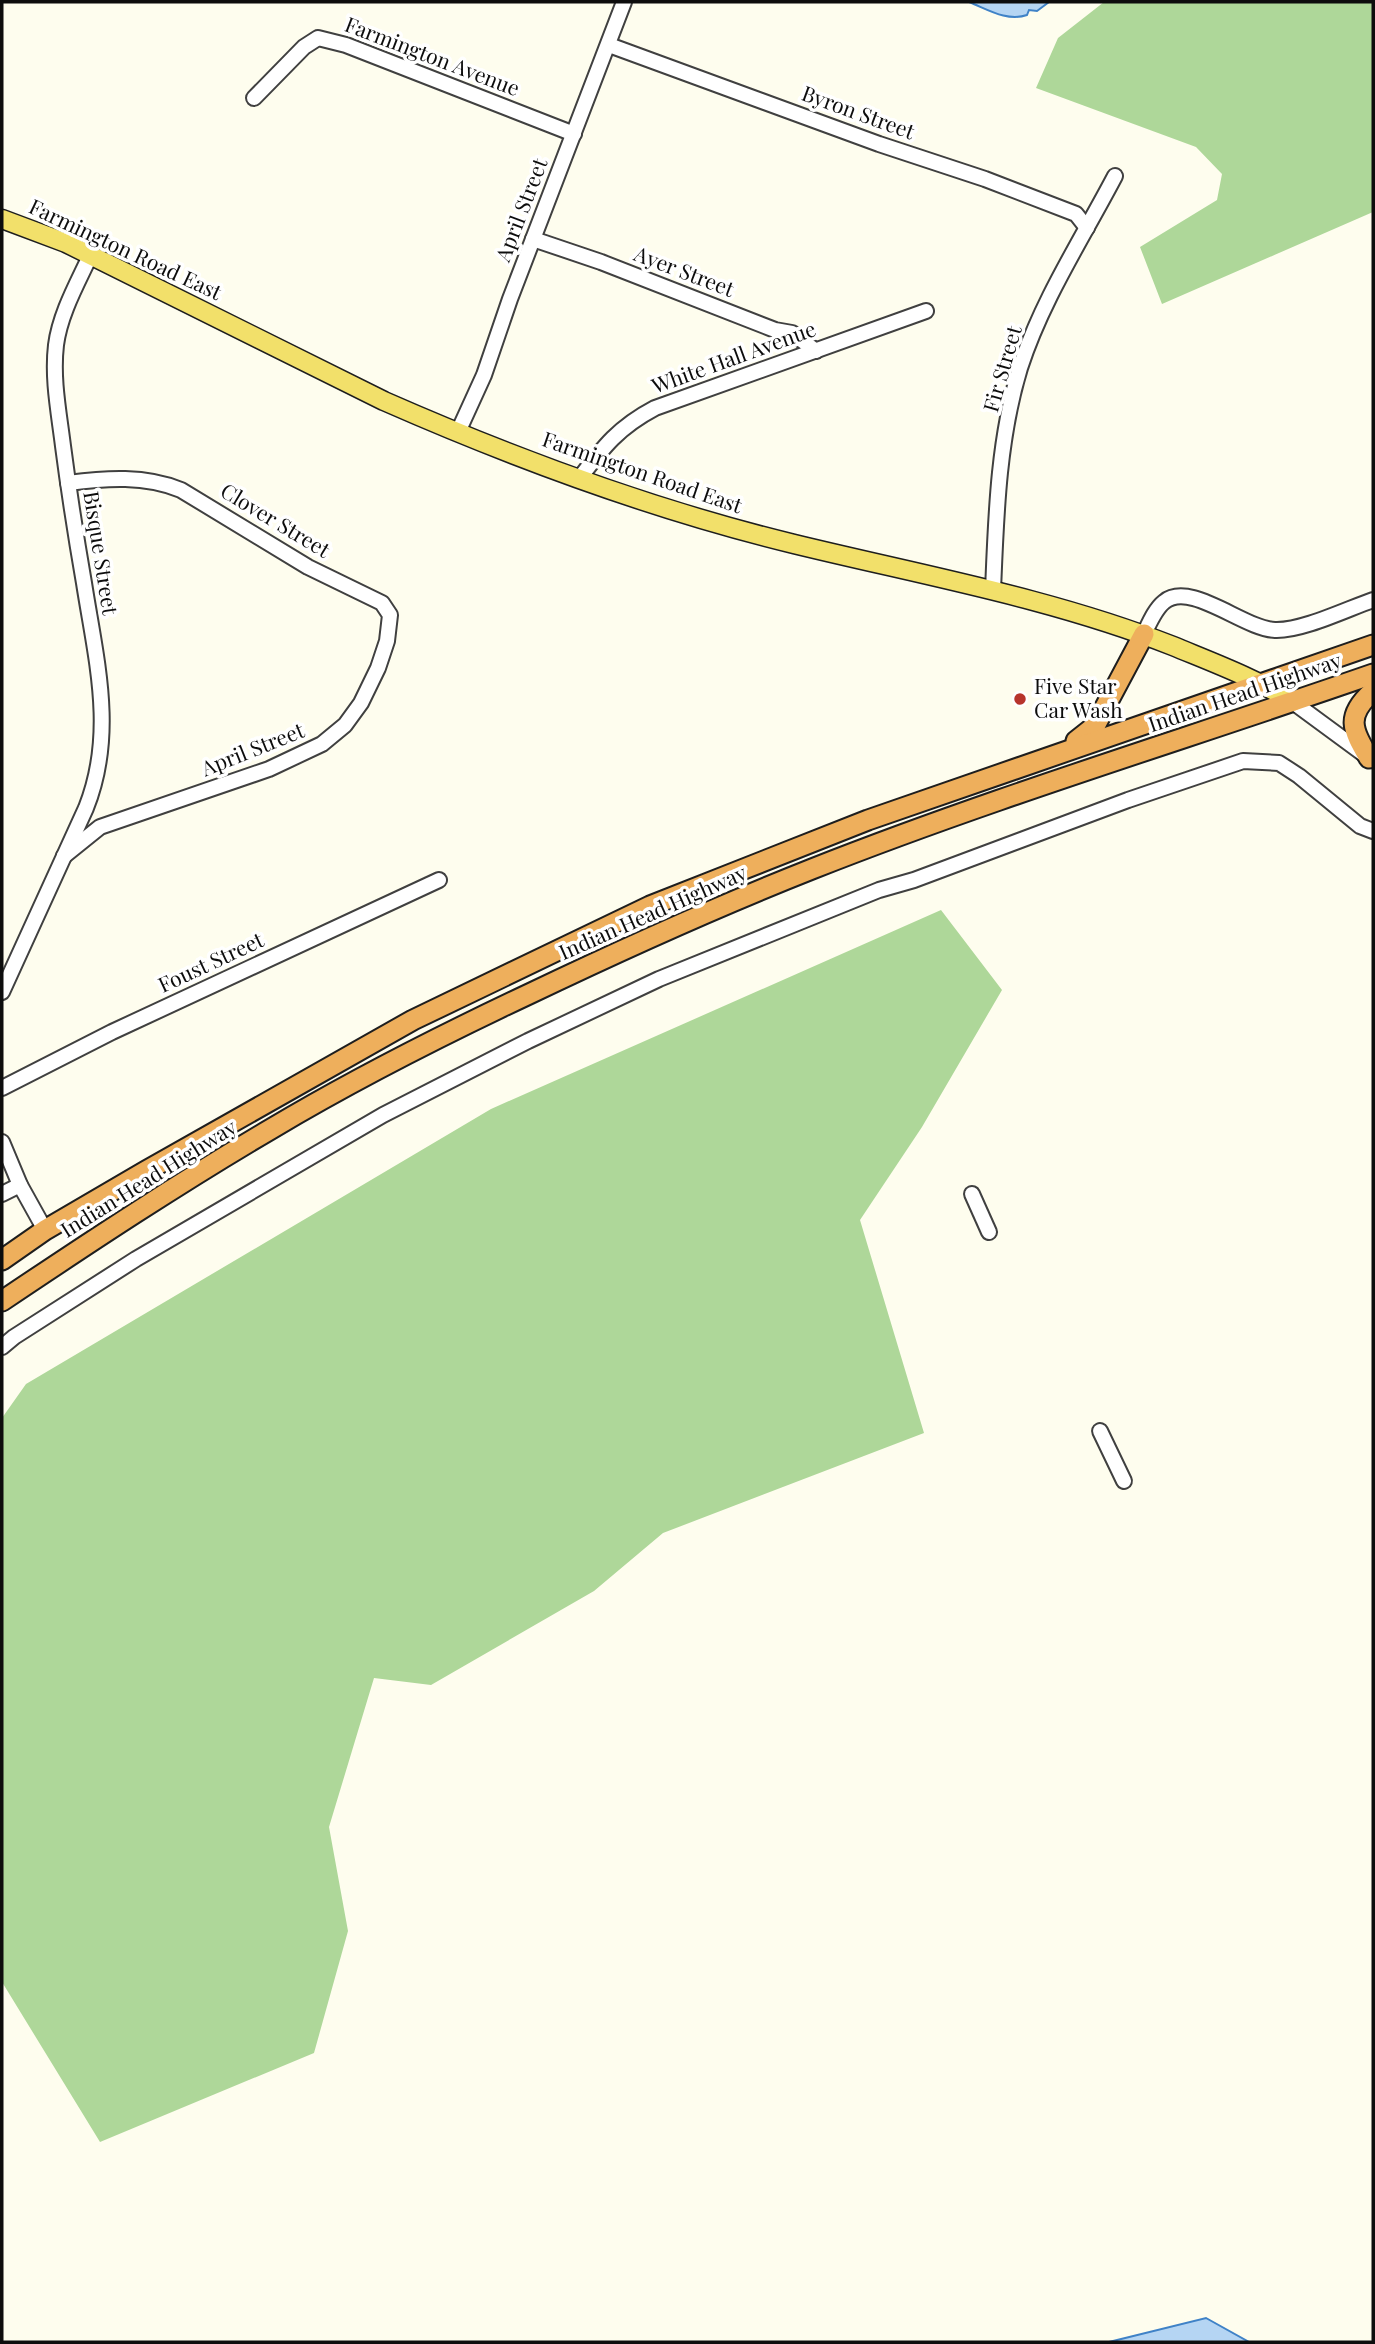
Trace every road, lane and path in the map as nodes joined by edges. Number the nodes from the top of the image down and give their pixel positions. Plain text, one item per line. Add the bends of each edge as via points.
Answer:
1 (624, 2) edge
2 (609, 45) junction
3 (254, 98) dead end
4 (574, 134) junction
5 (1115, 176) dead end
6 (2, 219) edge
7 (1087, 228) junction
8 (533, 239) junction
9 (90, 256) junction
10 (926, 311) dead end
11 (816, 351) junction
12 (458, 432) junction
13 (579, 479) junction
14 (68, 483) junction
15 (993, 591) junction
16 (1373, 600) edge
17 (390, 615) joint
18 (1144, 634) junction
19 (1373, 645) edge
20 (1373, 674) edge
21 (1263, 683) junction
22 (1373, 691) edge
23 (1293, 702) junction
24 (1371, 760) edge
25 (1015, 769) junction
26 (1373, 831) edge
27 (64, 856) junction
28 (439, 880) dead end
29 (2, 992) edge
30 (2, 1088) edge
31 (2, 1143) edge
32 (20, 1185) junction
33 (2, 1194) edge
34 (972, 1194) dead end
35 (45, 1230) junction
36 (989, 1232) dead end
37 (2, 1259) edge
38 (2, 1301) edge
39 (2, 1347) edge
40 (1100, 1431) dead end
41 (1124, 1481) dead end

1 - 2 street, April Street
2 - 4 street, April Street
2 - 7 street, Byron Street via 985,179 1076,214
3 - 4 street, Farmington Avenue via 318,38
4 - 8 street, April Street
5 - 7 street, Fir Street
6 - 9 main road, Farmington Road East
7 - 15 street, Fir Street via 1050,294 1015,387 999,486
8 - 11 street, Ayer Street via 792,333
8 - 12 street, April Street via 484,375
9 - 12 main road, Farmington Road East via 384,401
9 - 14 street, Bisque Street via 57,344 56,387
10 - 11 street, White Hall Avenue
11 - 13 street, White Hall Avenue via 677,398 631,421 608,441
12 - 13 main road, Farmington Road East
13 - 15 main road, Farmington Road East via 723,526
14 - 17 street, Clover Street via 130,478 189,494 308,567 374,599
14 - 27 street, Bisque Street via 103,723 102,755 93,791
15 - 18 main road, Farmington Road East
16 - 18 street via 1294,628 1273,630 1198,599 1177,596 1164,601
17 - 27 street, April Street via 378,668 361,703 334,735 269,769 100,827
18 - 21 main road, Farmington Road East
18 - 25 highway via 1089,732
19 - 21 highway, Indian Head Highway
20 - 23 highway, Indian Head Highway
21 - 23 main road, Farmington Road East
21 - 25 highway, Indian Head Highway
22 - 24 highway via 1361,701 1354,720 1354,733
23 - 24 street
23 - 38 highway, Indian Head Highway via 1029,790 813,869 585,967 275,1126
25 - 35 highway, Indian Head Highway via 767,858 613,923 413,1020
26 - 39 street via 1360,826 1279,763 1243,761 879,890 648,984 383,1115 136,1259
27 - 29 street, Bisque Street
28 - 30 street, Foust Street
31 - 32 street
32 - 33 street
32 - 35 street
34 - 36 street
35 - 37 highway, Indian Head Highway
40 - 41 street

